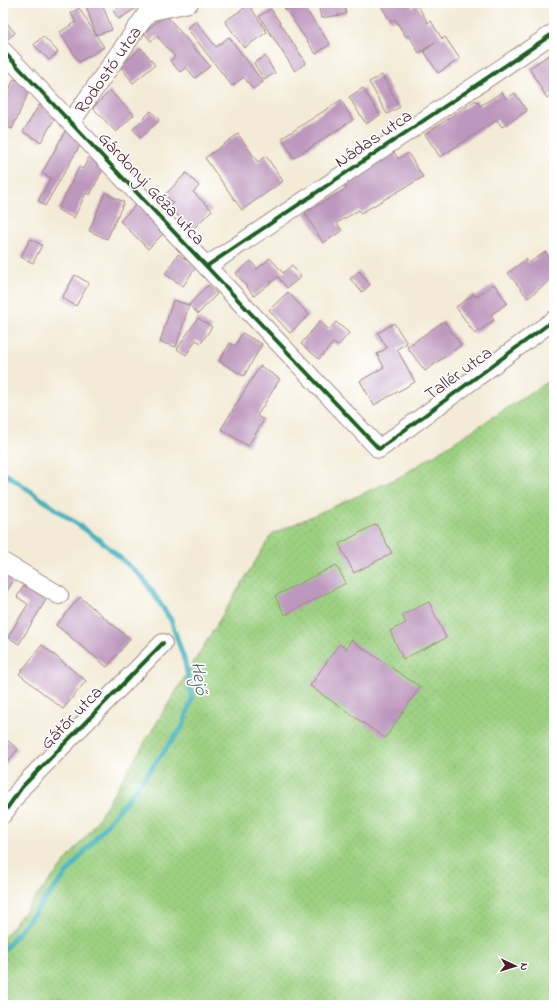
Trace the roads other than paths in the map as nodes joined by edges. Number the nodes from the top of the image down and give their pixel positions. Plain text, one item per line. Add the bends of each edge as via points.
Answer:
1 (189, 3) edge
2 (554, 33) edge
3 (3, 51) edge
4 (71, 122) junction
5 (207, 266) junction
6 (554, 320) edge
7 (379, 449) joint
8 (3, 562) edge
9 (59, 595) dead end
10 (163, 643) dead end
11 (3, 814) edge

1 - 4 street, Rodostó utca via 148,12
2 - 5 street, Nádas utca
3 - 4 street, Gárdonyi Géza utca
4 - 5 street, Gárdonyi Géza utca
5 - 7 street, Gárdonyi Géza utca
6 - 7 street, Tallér utca
8 - 9 street
10 - 11 street, Gátőr utca via 22,787

